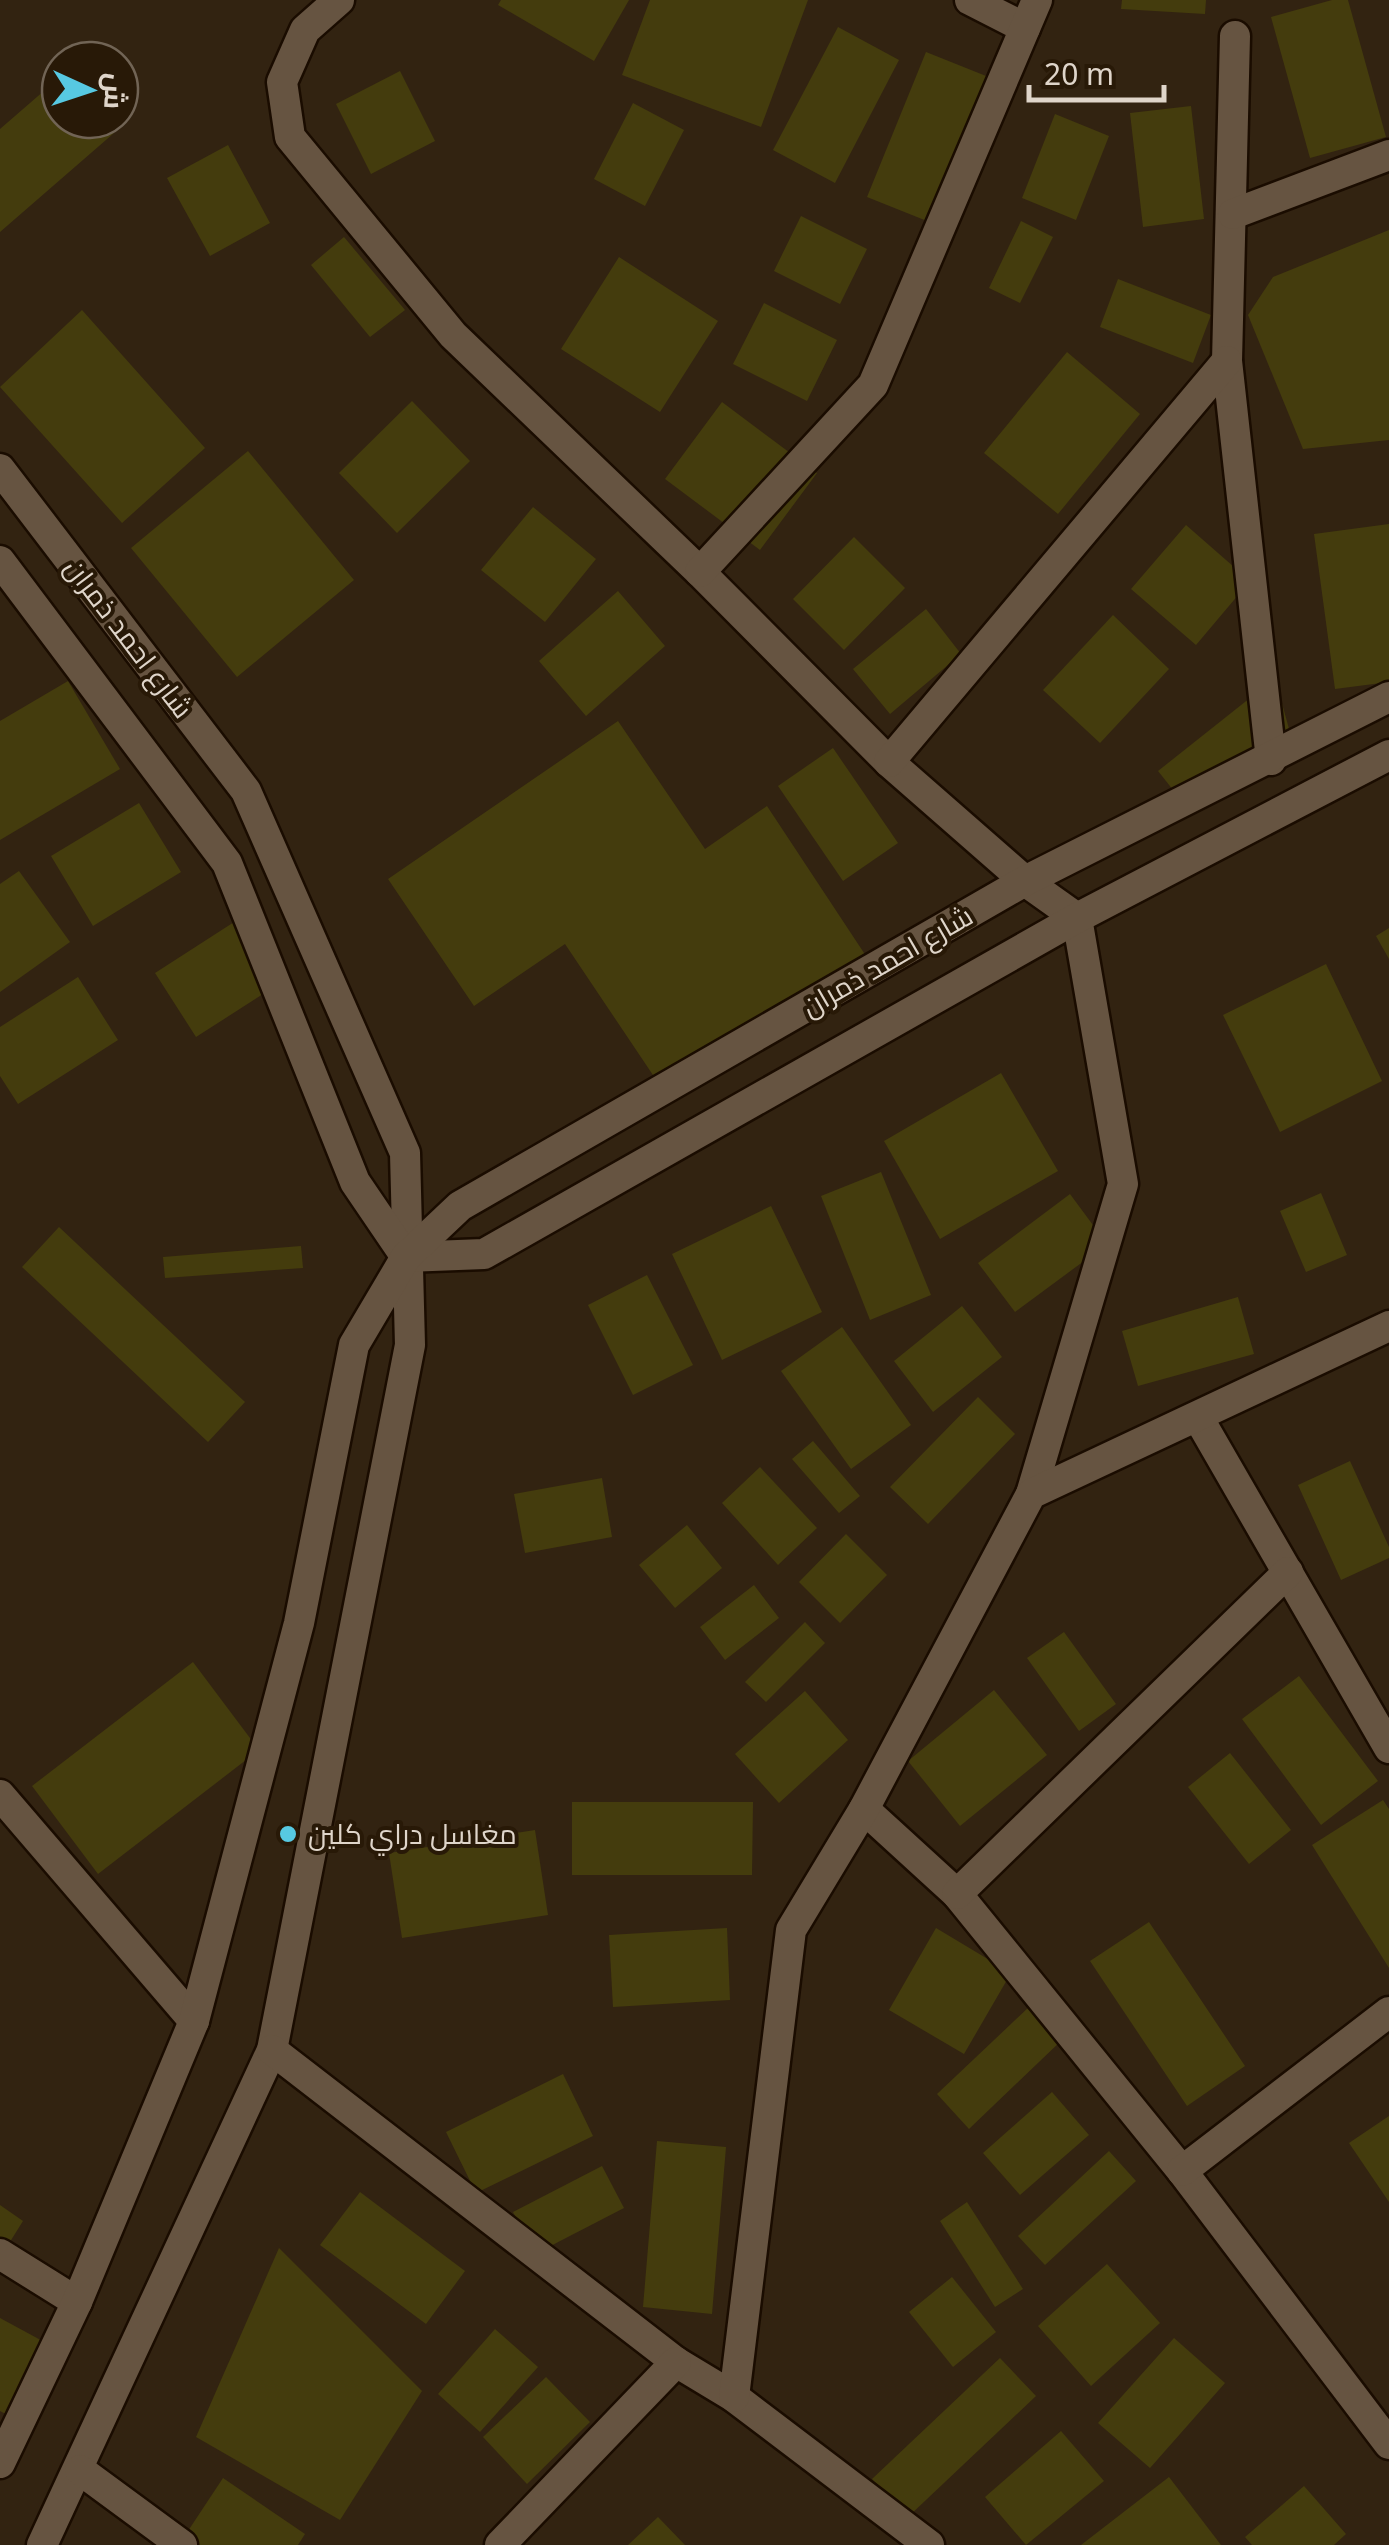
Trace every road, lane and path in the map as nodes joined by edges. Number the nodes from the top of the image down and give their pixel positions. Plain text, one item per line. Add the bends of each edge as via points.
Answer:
1 (339, 0) edge
2 (970, 0) edge
3 (1031, 14) edge
4 (1236, 36) dead end
5 (1389, 155) edge
6 (1233, 214) junction
7 (1226, 361) junction
8 (0, 470) edge
9 (0, 560) edge
10 (700, 572) junction
11 (1389, 697) edge
12 (1389, 755) edge
13 (1270, 760) junction
14 (889, 762) junction
15 (1025, 882) junction
16 (1076, 918) junction
17 (406, 1258) junction
18 (1389, 1326) edge
19 (1199, 1418) junction
20 (1032, 1494) junction
21 (1288, 1572) junction
22 (1389, 1748) edge
23 (0, 1794) edge
24 (864, 1809) junction
25 (958, 1894) junction
26 (1389, 2012) edge
27 (194, 2021) junction
28 (272, 2050) junction
29 (1182, 2171) junction
30 (0, 2254) edge
31 (77, 2302) junction
32 (676, 2362) junction
33 (734, 2398) junction
34 (1389, 2444) edge
35 (0, 2463) edge
36 (80, 2470) junction
37 (42, 2545) edge
38 (182, 2545) edge
39 (500, 2545) edge
40 (929, 2545) edge

1 - 10 street via 305,30 282,82 290,138 453,335
2 - 3 street
3 - 10 street via 873,385
4 - 6 street
5 - 6 street
6 - 7 street
7 - 13 street
7 - 14 street
8 - 17 street, شارع احمد ذمران via 246,791 404,1153
9 - 17 street, شارع احمد ذمران via 227,863 354,1182
10 - 14 street
11 - 13 street, شارع احمد ذمران
12 - 16 street, شارع احمد ذمران
13 - 15 street, شارع احمد ذمران
14 - 15 street
15 - 16 street
15 - 17 street, شارع احمد ذمران via 460,1206
16 - 17 street, شارع احمد ذمران via 484,1254
16 - 20 street via 1123,1184
17 - 27 street via 354,1344 298,1624
17 - 28 street via 410,1345
18 - 19 street
19 - 20 street
19 - 21 street
20 - 24 street
21 - 22 street
21 - 25 street
23 - 27 street
24 - 25 street
24 - 33 street via 791,1930
25 - 29 street
26 - 29 street
27 - 31 street
28 - 32 street
28 - 36 street
29 - 34 street
30 - 31 street
31 - 35 street
32 - 33 street
32 - 39 street
33 - 40 street
36 - 37 street
36 - 38 street

